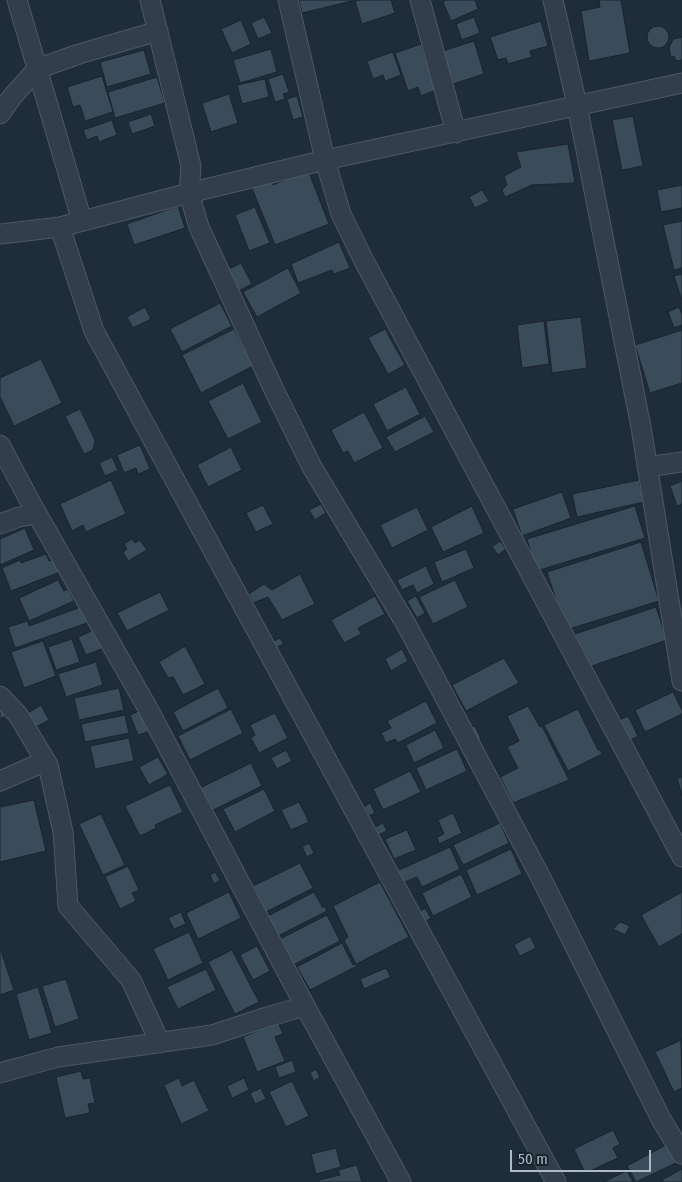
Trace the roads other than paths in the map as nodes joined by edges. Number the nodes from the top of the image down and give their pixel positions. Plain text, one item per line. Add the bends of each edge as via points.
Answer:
1 (17, 0) edge
2 (150, 0) edge
3 (288, 0) edge
4 (420, 0) edge
5 (553, 0) edge
6 (158, 31) junction
7 (37, 69) junction
8 (682, 83) edge
9 (577, 105) junction
10 (0, 114) edge
11 (456, 133) junction
12 (326, 160) junction
13 (189, 193) junction
14 (82, 221) junction
15 (60, 226) junction
16 (0, 234) edge
17 (0, 445) edge
18 (682, 462) edge
19 (647, 467) junction
20 (37, 514) junction
21 (0, 524) edge
22 (682, 681) edge
23 (0, 696) edge
24 (46, 761) junction
25 (0, 781) edge
26 (682, 857) edge
27 (305, 1006) junction
28 (160, 1043) junction
29 (0, 1073) edge
30 (682, 1154) edge
31 (401, 1182) edge
32 (556, 1182) edge

1 - 7 street
2 - 6 street
3 - 12 street
4 - 11 street
5 - 9 street
6 - 7 street
6 - 13 street via 191,166
7 - 10 street
7 - 14 street
8 - 9 street
9 - 11 street
9 - 19 street
11 - 12 street
12 - 13 street
12 - 26 street via 341,214 362,259
13 - 14 street
13 - 30 street via 199,227 312,466 406,624
14 - 15 street
15 - 16 street
15 - 32 street via 94,331
17 - 20 street
18 - 19 street
19 - 22 street
20 - 21 street
20 - 27 street via 147,707
23 - 24 street via 18,715
24 - 25 street
24 - 28 street via 63,832 68,906 131,980
27 - 28 street via 212,1035
27 - 31 street
28 - 29 street via 58,1057

